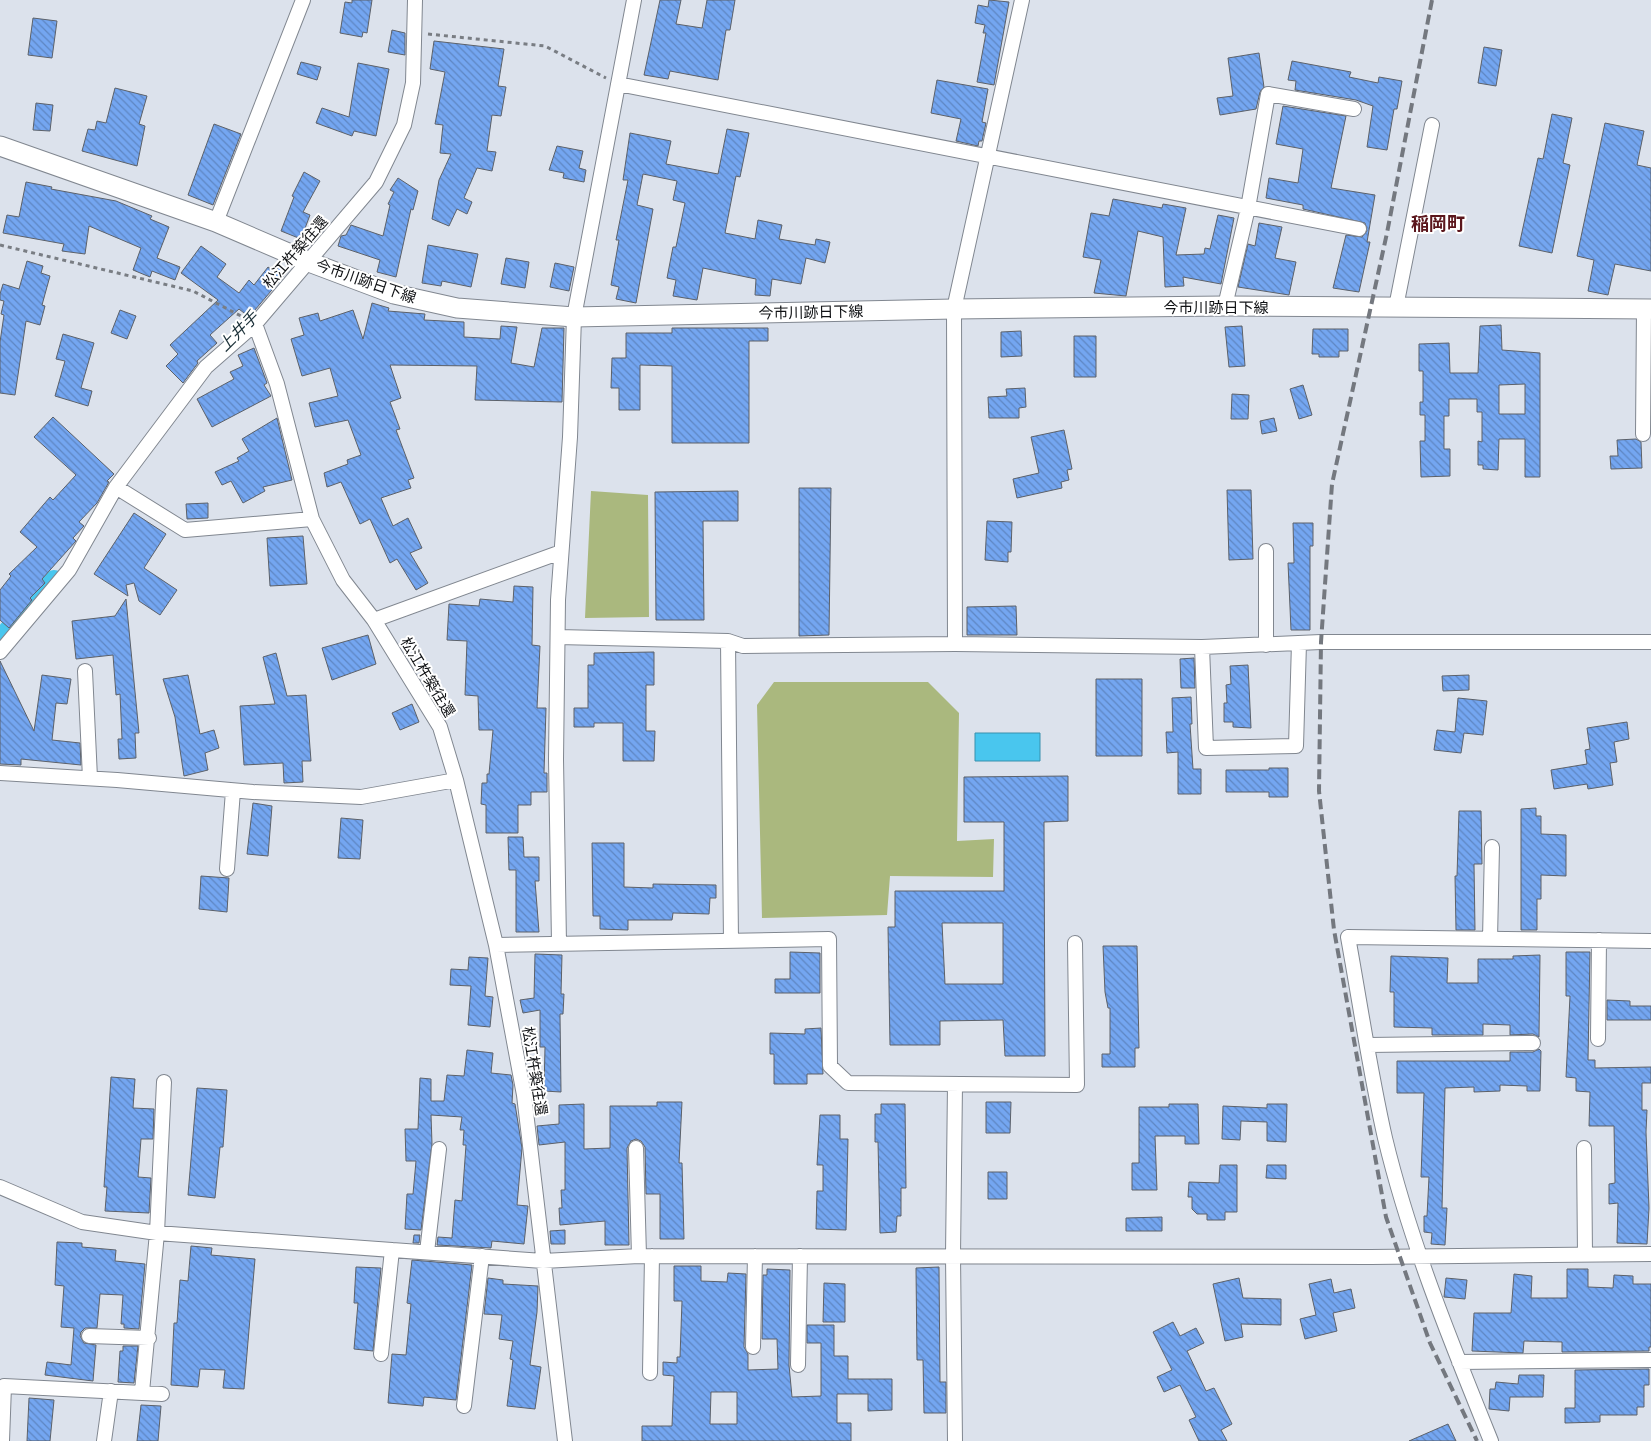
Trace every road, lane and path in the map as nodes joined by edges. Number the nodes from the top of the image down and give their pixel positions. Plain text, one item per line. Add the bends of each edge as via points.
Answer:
1 (302, 0) edge
2 (415, 0) edge
3 (634, 0) edge
4 (1022, 0) edge
5 (415, 33) junction
6 (618, 84) junction
7 (1354, 109) dead end
8 (1432, 125) dead end
9 (0, 146) edge
10 (988, 157) junction
11 (1248, 208) junction
12 (216, 222) junction
13 (1360, 229) dead end
14 (0, 245) edge
15 (309, 262) junction
16 (1225, 306) junction
17 (1396, 307) junction
18 (1649, 307) edge
19 (954, 309) junction
20 (574, 318) junction
21 (255, 324) junction
22 (1643, 434) dead end
23 (116, 487) junction
24 (312, 519) junction
25 (1266, 551) dead end
26 (561, 552) junction
27 (374, 620) junction
28 (558, 637) junction
29 (728, 641) junction
30 (1651, 642) edge
31 (1299, 643) junction
32 (955, 644) junction
33 (1266, 645) junction
34 (1202, 647) junction
35 (0, 652) edge
36 (84, 671) dead end
37 (0, 773) edge
38 (90, 778) junction
39 (456, 780) junction
40 (233, 791) junction
41 (1492, 847) dead end
42 (227, 869) dead end
43 (1490, 939) junction
44 (1599, 940) junction
45 (731, 941) junction
46 (1651, 941) edge
47 (559, 943) junction
48 (1075, 943) dead end
49 (496, 945) junction
50 (1598, 1039) dead end
51 (1533, 1043) dead end
52 (1368, 1045) junction
53 (164, 1082) dead end
54 (955, 1084) junction
55 (636, 1148) dead end
56 (1584, 1148) dead end
57 (439, 1149) dead end
58 (0, 1187) edge
59 (157, 1233) junction
60 (392, 1250) junction
61 (428, 1252) junction
62 (1651, 1254) edge
63 (953, 1255) junction
64 (1585, 1255) junction
65 (482, 1256) junction
66 (645, 1256) junction
67 (755, 1256) junction
68 (800, 1256) junction
69 (1420, 1256) junction
70 (543, 1261) junction
71 (89, 1336) dead end
72 (149, 1338) junction
73 (753, 1347) dead end
74 (381, 1354) dead end
75 (1651, 1360) edge
76 (1459, 1362) junction
77 (798, 1365) dead end
78 (650, 1373) dead end
79 (110, 1391) junction
80 (142, 1392) junction
81 (162, 1394) dead end
82 (464, 1406) dead end
83 (2, 1441) edge
84 (104, 1441) edge
85 (565, 1441) edge
86 (955, 1441) edge
87 (1491, 1441) edge

1 - 12 street
2 - 5 street, 松江杵築往還
3 - 6 street
4 - 10 street
5 - 6 path via 544,46
5 - 15 street, 松江杵築往還 via 413,83 404,125 376,182
6 - 10 street
6 - 20 street
7 - 11 street via 1268,94
8 - 17 street
9 - 12 street, 今市川跡日下線
10 - 11 street
10 - 19 street
11 - 13 street
11 - 16 street
12 - 15 street, 今市川跡日下線
14 - 21 path via 193,290
15 - 20 street, 今市川跡日下線 via 394,294 457,308
15 - 21 street, 松江杵築往還
16 - 17 street, 今市川跡日下線
16 - 19 street, 今市川跡日下線
17 - 18 street, 今市川跡日下線
18 - 22 street
19 - 20 street, 今市川跡日下線
19 - 32 street
20 - 26 street via 570,437
21 - 23 street via 206,367
21 - 24 street, 松江杵築往還 via 277,384
23 - 24 street via 185,530
23 - 35 street via 69,570
24 - 27 street, 松江杵築往還 via 343,580
25 - 33 street
26 - 27 street
26 - 28 street
27 - 39 street, 松江杵築往還 via 440,727
28 - 29 street
28 - 47 street
29 - 32 street via 744,646
29 - 45 street
30 - 31 street
31 - 33 street
31 - 34 street via 1296,746 1206,748
32 - 34 street
33 - 34 street
36 - 38 street
37 - 38 street
38 - 40 street
39 - 40 street via 361,797
39 - 49 street, 松江杵築往還
40 - 42 street
41 - 43 street
43 - 44 street
43 - 52 street via 1348,937
44 - 46 street
44 - 50 street
45 - 47 street
45 - 54 street via 829,939 830,1066 848,1082
47 - 49 street
48 - 54 street via 1077,1085
49 - 70 street, 松江杵築往還 via 524,1095
51 - 52 street
52 - 69 street via 1385,1138
53 - 59 street
54 - 63 street
55 - 66 street
56 - 64 street
57 - 61 street
58 - 59 street via 82,1222
59 - 60 street
59 - 72 street
60 - 61 street
60 - 74 street
61 - 65 street
62 - 64 street
63 - 68 street
63 - 69 street
63 - 86 street
64 - 69 street
65 - 70 street
65 - 82 street
66 - 67 street
66 - 70 street
66 - 78 street
67 - 68 street
67 - 73 street
68 - 77 street
69 - 76 street
70 - 85 street, 松江杵築往還
71 - 72 street
72 - 80 street
75 - 76 street
76 - 87 street
79 - 80 street
79 - 83 street via 4,1386
79 - 84 street
80 - 81 street

